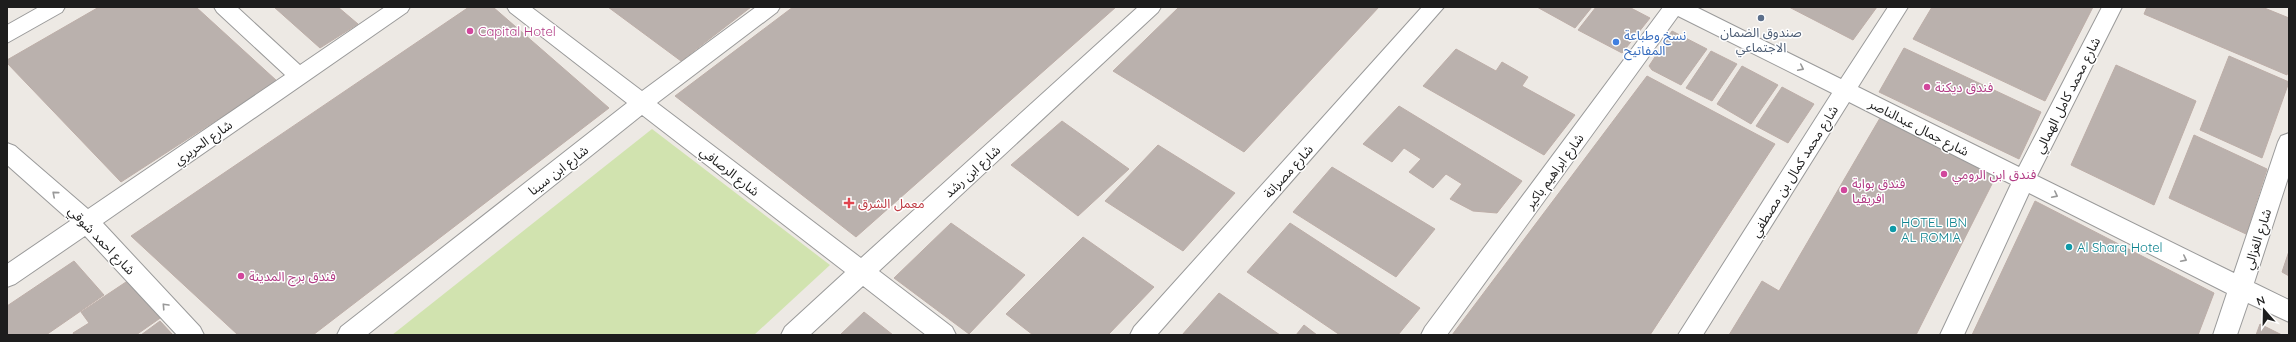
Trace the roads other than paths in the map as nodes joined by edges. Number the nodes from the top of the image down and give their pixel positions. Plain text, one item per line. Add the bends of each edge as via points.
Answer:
1 (55, 7) edge
2 (224, 7) edge
3 (400, 7) edge
4 (517, 7) edge
5 (770, 7) edge
6 (1151, 7) edge
7 (1434, 7) edge
8 (1674, 7) edge
9 (1678, 7) edge
10 (1898, 7) edge
11 (2112, 7) edge
12 (7, 35) edge
13 (298, 75) junction
14 (1846, 90) junction
15 (642, 103) junction
16 (2289, 142) edge
17 (7, 152) edge
18 (2024, 180) junction
19 (88, 223) junction
20 (862, 272) junction
21 (7, 277) edge
22 (2240, 288) junction
23 (2289, 312) edge
24 (192, 335) edge
25 (349, 335) edge
26 (793, 335) edge
27 (944, 335) edge
28 (1142, 335) edge
29 (1433, 335) edge
30 (1690, 335) edge
31 (1952, 335) edge
32 (2225, 335) edge

1 - 12 street
2 - 13 street
3 - 13 street, شارع الحريري
4 - 15 street, شارع الرصافي
5 - 15 street, شارع ابن سينا
6 - 20 street, شارع ابن رشد
7 - 28 street, شارع مصراتة
8 - 29 street, شارع ابراهيم باكير
9 -> 14 street, شارع جمال عبدالناصر
10 - 14 street, شارع محمد كمال بن مصطفي
11 - 18 street, شارع محمد كامل الهمالي
13 - 19 street, شارع الحريري
14 - 18 street, شارع جمال عبدالناصر
14 - 30 street, شارع محمد كمال بن مصطفي
15 - 20 street, شارع الرصافي
15 - 25 street, شارع ابن سينا
16 - 22 street, شارع الغزالي
19 -> 17 street, شارع احمد شوقي
18 -> 22 street, شارع جمال عبدالناصر
18 - 31 street, شارع محمد كامل الهمالي
19 - 21 street, شارع الحريري
24 -> 19 street, شارع احمد شوقي
20 - 26 street, شارع ابن رشد
20 - 27 street, شارع الرصافي
22 - 23 street, شارع جمال عبدالناصر
22 - 32 street, شارع الغزالي

